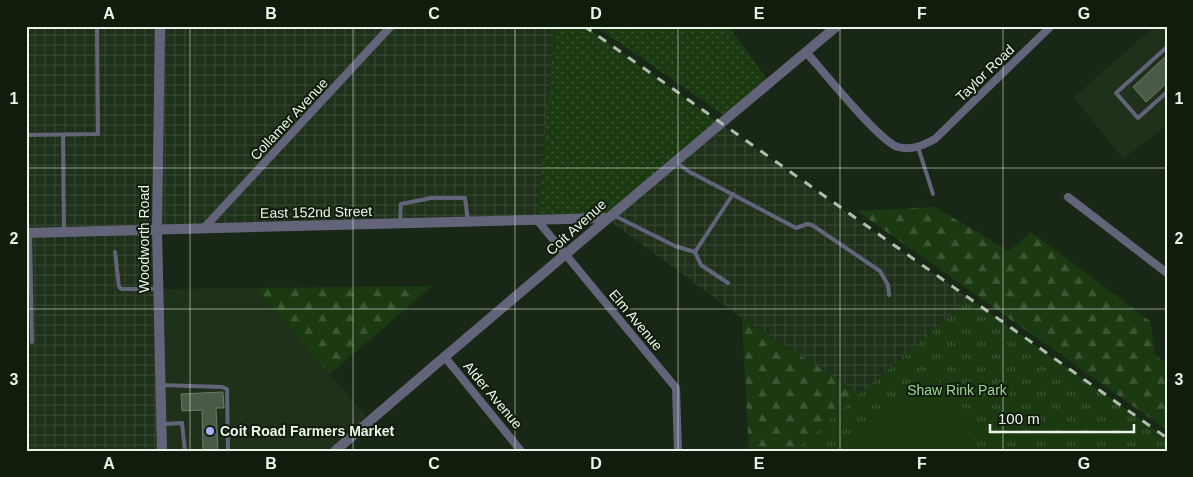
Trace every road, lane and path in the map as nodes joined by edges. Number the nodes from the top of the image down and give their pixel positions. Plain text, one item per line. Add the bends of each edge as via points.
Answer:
1 (98, 26) edge
2 (160, 26) edge
3 (391, 26) edge
4 (837, 26) edge
5 (1052, 26) edge
6 (1167, 46) edge
7 (806, 52) junction
8 (1167, 92) edge
9 (26, 135) edge
10 (63, 135) junction
11 (918, 146) junction
12 (675, 161) junction
13 (733, 194) junction
14 (933, 194) dead end
15 (1068, 197) dead end
16 (608, 216) junction
17 (537, 220) junction
18 (468, 222) junction
19 (400, 223) junction
20 (204, 228) junction
21 (157, 229) junction
22 (64, 232) junction
23 (28, 233) edge
24 (115, 252) dead end
25 (695, 252) junction
26 (565, 256) junction
27 (1167, 272) edge
28 (728, 283) dead end
29 (158, 289) junction
30 (889, 295) dead end
31 (32, 342) dead end
32 (444, 356) junction
33 (160, 384) junction
34 (161, 424) junction
35 (162, 451) edge
36 (185, 451) edge
37 (228, 451) edge
38 (335, 451) edge
39 (521, 451) edge
40 (678, 451) edge

1 - 10 lane via 98,134
2 - 21 street, Woodworth Road
3 - 20 street, Collamer Avenue
4 - 7 street, Coit Avenue
5 - 11 street, Taylor Road via 935,139
6 - 8 lane via 1116,93 1138,118
7 - 11 street via 885,140 898,147
7 - 12 street, Coit Avenue
9 - 10 lane
10 - 22 lane
11 - 14 lane
12 - 13 lane
12 - 16 street, Coit Avenue
13 - 25 lane
13 - 30 lane via 796,228 812,225 880,271 888,285
15 - 27 street
16 - 17 street, East 152nd Street
16 - 25 lane
16 - 26 street, Coit Avenue
17 - 18 street, East 152nd Street
17 - 26 street, Elm Avenue
18 - 19 street, East 152nd Street
18 - 19 lane via 465,198 431,198 401,204
19 - 20 street, East 152nd Street
20 - 21 street, East 152nd Street
21 - 22 street, East 152nd Street
21 - 29 street, Woodworth Road
22 - 23 street, East 152nd Street
23 - 31 lane
24 - 29 lane via 122,289
25 - 28 lane via 701,265
26 - 32 street, Coit Avenue
26 - 40 street, Elm Avenue via 676,388
29 - 33 street, Woodworth Road
32 - 38 street, Coit Avenue
32 - 39 street, Alder Avenue
33 - 34 street, Woodworth Road
33 - 37 lane via 222,387 227,390
34 - 35 street, Woodworth Road
34 - 36 lane via 182,423

